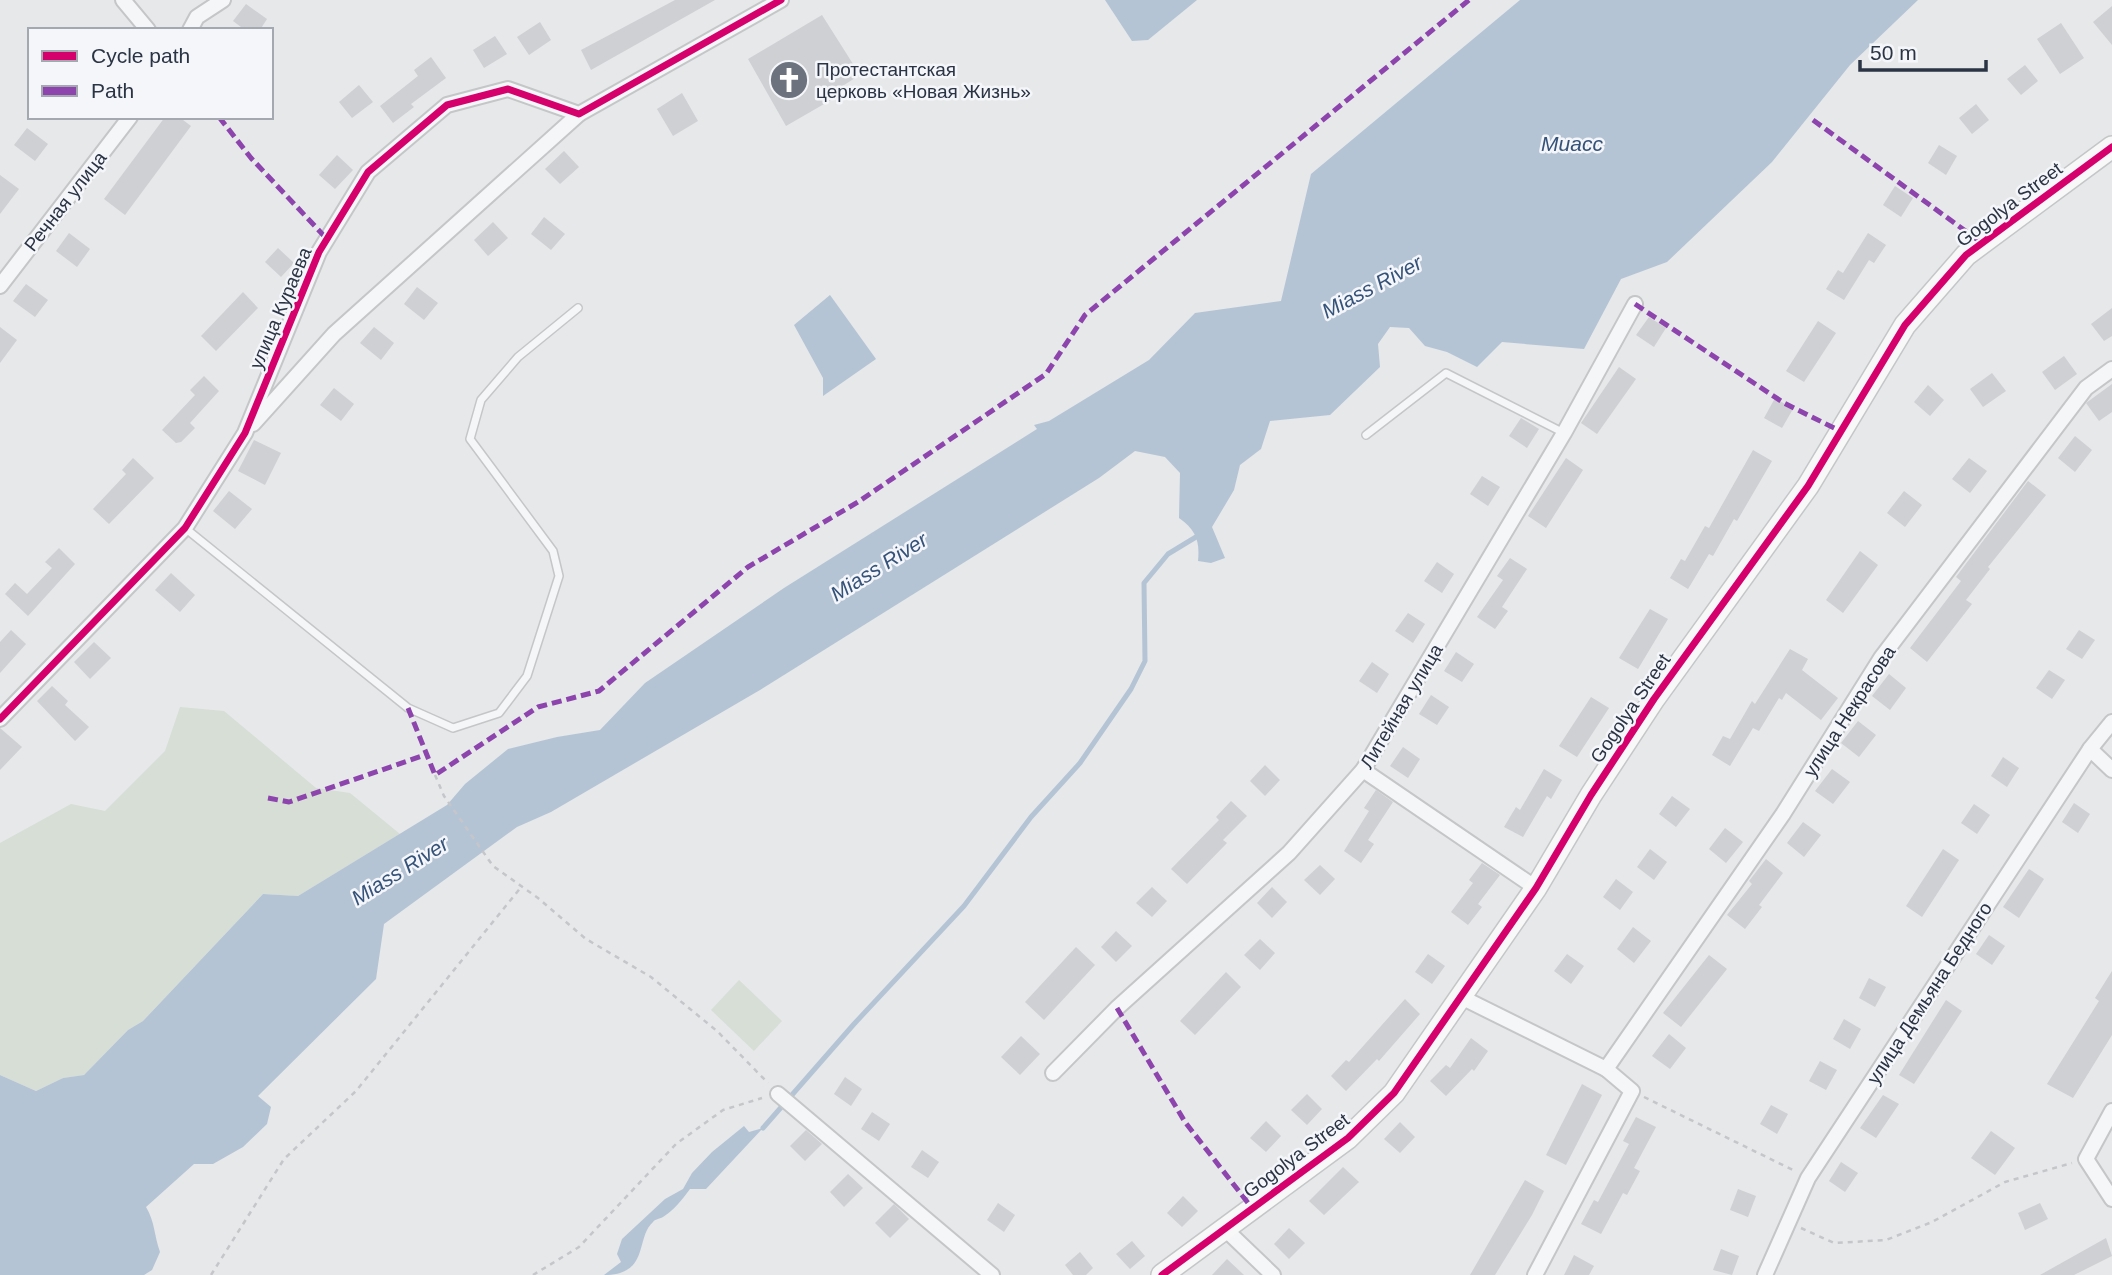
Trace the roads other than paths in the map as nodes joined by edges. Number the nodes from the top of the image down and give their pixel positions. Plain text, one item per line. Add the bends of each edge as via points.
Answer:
1 (123, 0) edge
2 (223, 0) edge
3 (781, 0) edge
4 (146, 28) edge
5 (191, 28) edge
6 (579, 114) junction
7 (128, 119) edge
8 (2112, 147) edge
9 (0, 286) edge
10 (1635, 304) dead end
11 (578, 309) dead end
12 (2112, 369) edge
13 (245, 433) junction
14 (1564, 433) junction
15 (1366, 435) dead end
16 (185, 528) junction
17 (0, 719) edge
18 (2112, 722) edge
19 (2090, 749) junction
20 (1363, 770) junction
21 (2112, 771) edge
22 (1536, 888) junction
23 (1463, 998) junction
24 (1606, 1069) junction
25 (1053, 1073) dead end
26 (778, 1094) road end
27 (2112, 1111) edge
28 (2112, 1199) edge
29 (1224, 1228) junction
30 (992, 1275) edge
31 (1162, 1275) edge
32 (1273, 1275) edge
33 (1535, 1275) edge
34 (1765, 1275) edge

1 - 4 street
2 - 5 street via 197,17
3 - 6 street
6 - 13 street via 334,334
6 - 13 street, улица Кураева via 508,89 447,105 368,172 319,252
7 - 9 street, Речная улица
8 - 22 street, Gogolya Street via 1966,255 1905,325 1808,486 1654,699
10 - 14 street, Литейная улица
11 - 16 lane via 518,358 481,400 470,439 553,551 559,576 527,676 499,713 453,728 408,708
12 - 24 street, улица Некрасова via 2086,388 1881,658 1783,814
13 - 16 street, улица Кураева
14 - 15 lane via 1446,373
14 - 20 street, Литейная улица
16 - 17 street, улица Кураева
18 - 19 street, улица Демьяна Бедного
19 - 21 street
19 - 34 street, улица Демьяна Бедного via 1808,1178
20 - 22 street
20 - 25 street, Литейная улица via 1289,853 1117,1008
22 - 23 street, Gogolya Street
23 - 24 street
23 - 29 street, Gogolya Street via 1394,1093 1348,1138
24 - 33 street via 1632,1091
26 - 30 street
27 - 28 street via 2085,1159
29 - 31 street, Gogolya Street
29 - 32 street

